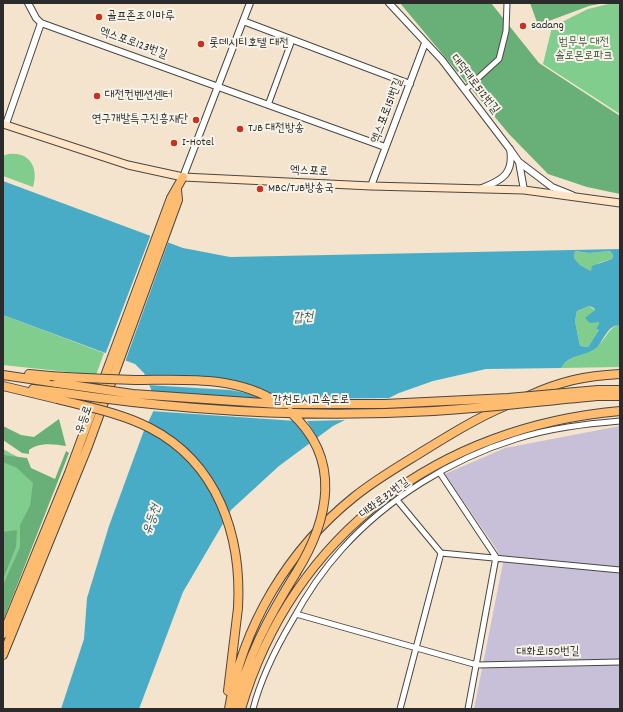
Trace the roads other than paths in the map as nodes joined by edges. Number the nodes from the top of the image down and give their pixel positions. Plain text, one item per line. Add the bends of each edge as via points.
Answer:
1 (28, 3) edge
2 (250, 3) edge
3 (389, 3) edge
4 (507, 3) edge
5 (243, 21) junction
6 (41, 23) junction
7 (292, 40) junction
8 (425, 43) junction
9 (410, 84) junction
10 (218, 86) junction
11 (465, 90) junction
12 (268, 105) junction
13 (4, 124) edge
14 (386, 147) junction
15 (509, 148) junction
16 (519, 162) junction
17 (183, 177) junction
18 (371, 186) junction
19 (482, 188) junction
20 (524, 190) junction
21 (575, 196) junction
22 (620, 204) edge
23 (3, 374) edge
24 (620, 374) edge
25 (3, 385) edge
26 (620, 390) edge
27 (597, 393) junction
28 (57, 396) junction
29 (620, 396) edge
30 (620, 411) edge
31 (620, 420) edge
32 (84, 445) junction
33 (440, 473) junction
34 (398, 500) junction
35 (441, 553) junction
36 (496, 557) junction
37 (620, 570) edge
38 (296, 614) junction
39 (3, 634) edge
40 (415, 647) junction
41 (3, 655) edge
42 (620, 662) edge
43 (477, 664) junction
44 (225, 709) edge
45 (229, 709) edge
46 (235, 709) edge
47 (242, 709) edge
48 (253, 709) edge
49 (400, 709) edge
50 (468, 709) edge

1 - 6 street
2 - 5 street
3 - 8 street, 대덕대로512번길
4 - 11 street via 506,31 499,59
5 - 7 street
5 - 10 street
6 - 10 street, 엑스포로123번길
6 - 13 street
7 - 9 street
7 - 12 street
8 - 9 street, 엑스포로151번길
8 - 11 street, 대덕대로512번길
9 - 14 street, 엑스포로151번길
10 - 12 street, 엑스포로123번길
10 - 17 street
11 - 15 street, 대덕대로512번길
12 - 14 street, 엑스포로123번길
13 - 17 main road, 엑스포로 via 128,165
14 - 18 street, 엑스포로151번길
15 - 16 street, 대덕대로512번길
15 - 19 street via 511,163 508,171 495,183
16 - 20 street, 대덕대로512번길
16 - 21 street via 552,187
17 - 18 main road, 엑스포로
17 - 32 main road, 유등로, bridge via 171,198
18 - 19 main road, 엑스포로
19 - 20 main road, 엑스포로
20 - 21 main road, 엑스포로
21 - 22 main road, 엑스포로
23 - 27 main road, 갑천도시고속도로, bridge via 133,394 278,404 384,404
23 - 46 main road, bridge via 227,383 259,392 282,405 302,425 321,461 326,488 324,510 318,533 257,642 244,675
24 - 45 main road via 557,383 480,417 400,465 334,514 307,542 273,590 246,646 234,682
25 - 28 main road, 갑천도시고속도로
26 - 27 main road, 갑천도시고속도로
27 - 28 main road, 갑천도시고속도로, bridge via 435,411 278,414
27 - 29 main road, 갑천도시고속도로
28 - 44 main road, bridge via 149,427 179,447 200,470 217,495 231,528 239,577 238,608
30 - 47 main road via 561,418 485,440 423,472 371,509 327,552 291,600 267,644
31 - 33 street, 대화로32번길 via 557,429 516,439
32 - 39 main road, 유등로 via 75,456
32 - 41 main road, 유등로 via 76,475
33 - 34 street, 대화로32번길
33 - 36 street
34 - 35 street
34 - 38 street, 대화로32번길 via 369,522 341,549 321,574
35 - 36 street
35 - 40 street
36 - 37 street
36 - 43 street
38 - 40 street, 대화로150번길
38 - 48 street, 대화로32번길 via 278,644
40 - 43 street, 대화로150번길
40 - 49 street
42 - 43 street, 대화로150번길
43 - 50 street

